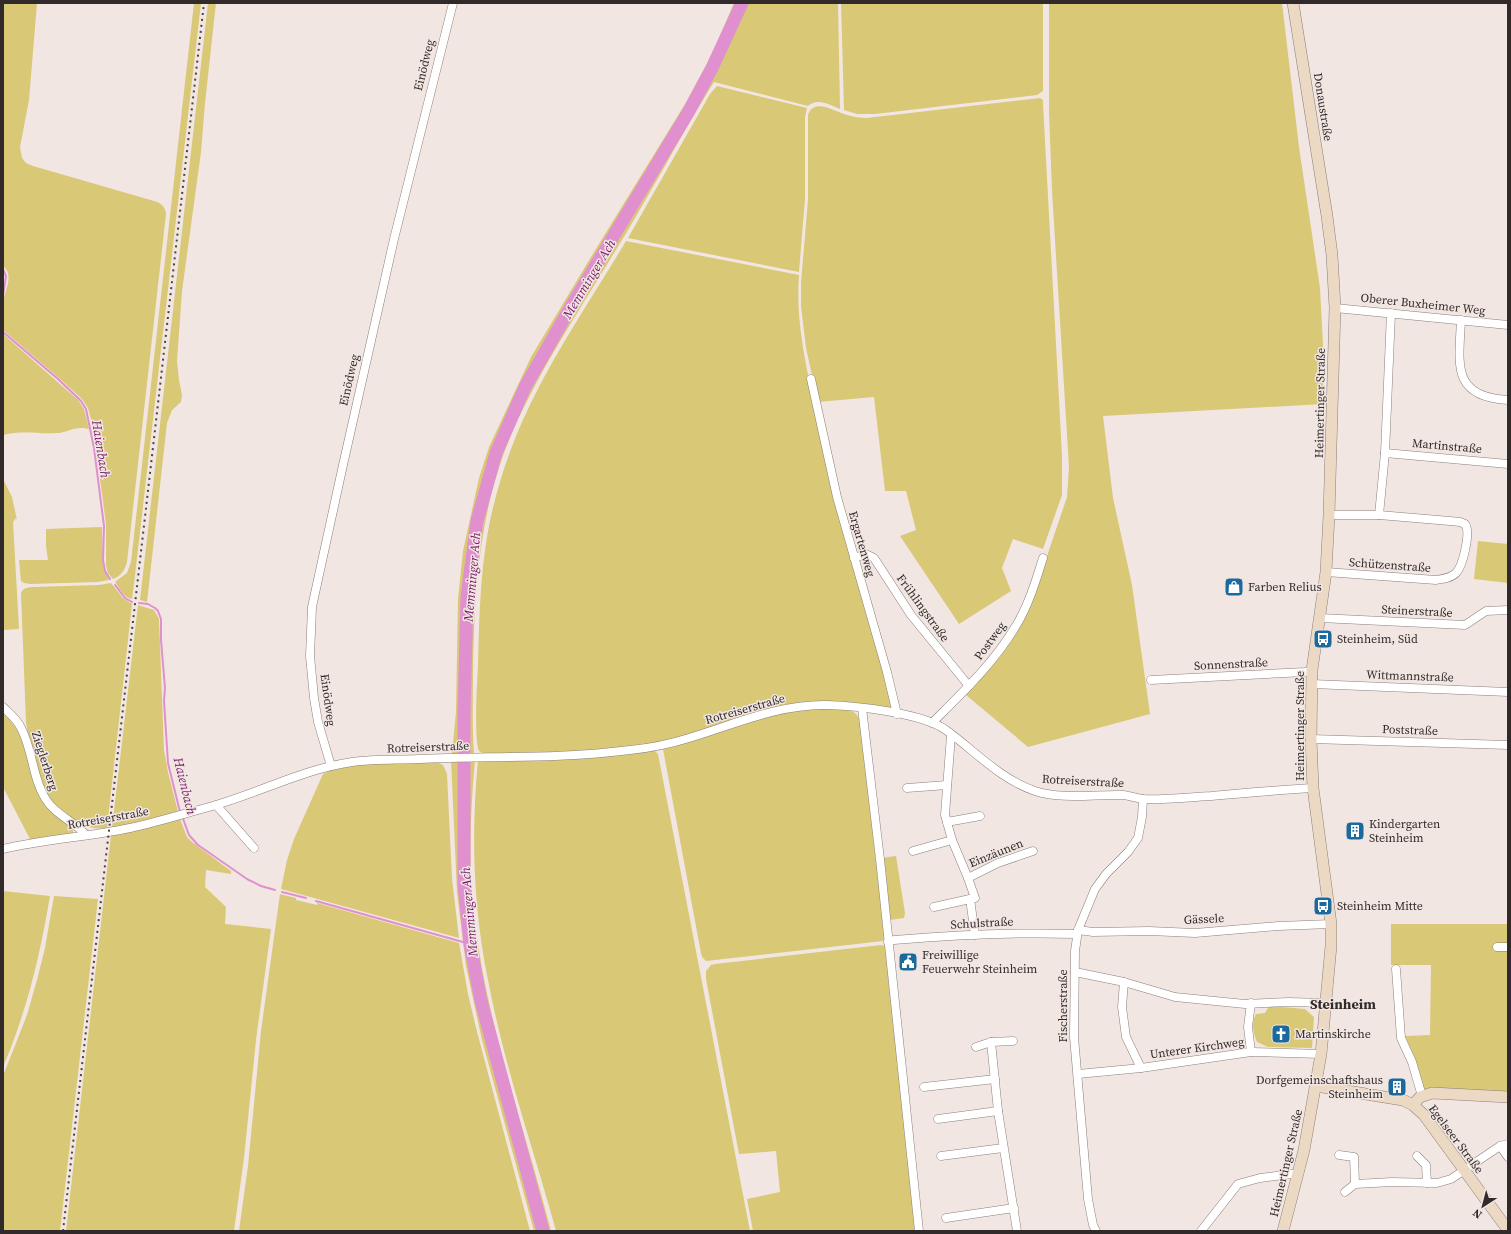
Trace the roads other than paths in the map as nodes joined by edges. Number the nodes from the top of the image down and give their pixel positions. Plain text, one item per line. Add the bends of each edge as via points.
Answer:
1 (453, 3) edge
2 (1293, 3) edge
3 (1328, 216) joint
4 (1335, 308) junction
5 (1390, 313) junction
6 (1461, 320) junction
7 (1508, 325) edge
8 (811, 379) dead end
9 (1508, 400) edge
10 (1384, 452) junction
11 (1508, 464) edge
12 (1329, 515) junction
13 (1379, 515) junction
14 (854, 558) junction
15 (1043, 558) dead end
16 (1326, 572) junction
17 (1508, 610) edge
18 (1320, 618) junction
19 (1312, 670) junction
20 (1151, 680) dead end
21 (1312, 684) junction
22 (969, 686) junction
23 (1508, 692) edge
24 (3, 707) edge
25 (862, 708) junction
26 (897, 714) junction
27 (932, 723) junction
28 (951, 735) junction
29 (1311, 739) junction
30 (1508, 745) edge
31 (331, 766) junction
32 (947, 785) junction
33 (907, 788) dead end
34 (1313, 788) junction
35 (1143, 799) junction
36 (216, 805) junction
37 (980, 816) dead end
38 (947, 822) junction
39 (86, 835) junction
40 (952, 840) junction
41 (254, 848) dead end
42 (3, 849) edge
43 (913, 851) dead end
44 (1034, 851) dead end
45 (968, 878) junction
46 (970, 899) junction
47 (934, 907) dead end
48 (1331, 924) junction
49 (1078, 932) junction
50 (975, 935) junction
51 (888, 942) junction
52 (1497, 947) dead end
53 (1508, 947) edge
54 (1396, 969) dead end
55 (1075, 972) junction
56 (1124, 982) junction
57 (1251, 1003) junction
58 (1325, 1003) junction
59 (1013, 1041) dead end
60 (991, 1042) junction
61 (976, 1047) dead end
62 (1251, 1052) junction
63 (1321, 1054) junction
64 (1141, 1068) junction
65 (1078, 1074) junction
66 (995, 1079) junction
67 (1316, 1086) junction
68 (924, 1087) dead end
69 (1422, 1096) junction
70 (1508, 1097) edge
71 (1413, 1105) junction
72 (998, 1111) junction
73 (938, 1119) dead end
74 (1504, 1145) edge
75 (1003, 1148) junction
76 (1339, 1155) dead end
77 (941, 1156) dead end
78 (1416, 1156) dead end
79 (1508, 1157) edge
80 (1464, 1170) junction
81 (1298, 1175) junction
82 (1426, 1182) junction
83 (1355, 1184) junction
84 (1344, 1192) dead end
85 (1014, 1208) junction
86 (946, 1218) dead end
87 (1507, 1230) edge
88 (919, 1231) edge
89 (1017, 1231) edge
90 (1096, 1231) edge
91 (1201, 1231) edge
92 (1283, 1231) edge

1 - 31 street, Einödweg via 394,239 312,607 310,640 313,692 318,722
2 - 3 street, Donaustraße
3 - 4 street, Heimertinger Straße
4 - 5 street, Oberer Buxheimer Weg
4 - 12 street, Heimertinger Straße
5 - 6 street, Oberer Buxheimer Weg
5 - 10 street
6 - 7 street, Oberer Buxheimer Weg
6 - 9 street via 1459,364 1464,381 1469,388 1481,395
8 - 14 street, Ergartenweg via 833,483
10 - 11 street, Martinstraße
10 - 13 street
12 - 13 street, Schützenstraße
12 - 16 street, Heimertinger Straße
13 - 16 street, Schützenstraße via 1465,524 1468,531 1460,568 1449,578 1436,580
14 - 22 street, Frühlingstraße via 866,554 874,558 910,615
14 - 26 street, Ergartenweg
15 - 22 street, Postweg via 1018,623 992,660
16 - 18 street, Heimertinger Straße
17 - 18 street, Steinerstraße via 1486,611 1465,625
18 - 19 street, Heimertinger Straße
19 - 20 street, Sonnenstraße
19 - 21 street, Heimertinger Straße
21 - 23 street, Wittmannstraße
21 - 29 street, Heimertinger Straße
22 - 27 street, Postweg
24 - 39 street, Zieglerberg via 21,726 39,786 46,799 60,815
25 - 26 street, Rotreiserstraße
25 - 31 street, Rotreiserstraße via 816,705 788,708 767,712 659,746 630,750 577,755 361,761
25 - 51 street
26 - 27 street, Rotreiserstraße
27 - 28 street, Rotreiserstraße
28 - 32 street, Einzäunen
28 - 35 street, Rotreiserstraße via 1000,774 1019,785 1045,794 1127,795
29 - 30 street, Poststraße
29 - 34 street, Heimertinger Straße
31 - 36 street, Rotreiserstraße
32 - 33 street
32 - 38 street, Einzäunen
34 - 35 street, Rotreiserstraße
34 - 48 street, Heimertinger Straße
35 - 49 street, Fischerstraße via 1138,838 1098,886
36 - 39 street, Rotreiserstraße via 130,828
36 - 41 street
37 - 38 street
38 - 40 street, Einzäunen
39 - 42 street, Rotreiserstraße
40 - 43 street
40 - 45 street, Einzäunen
44 - 45 street, Einzäunen via 998,863
45 - 46 street, Einzäunen via 975,898
46 - 47 street
46 - 50 street, Einzäunen
48 - 49 street, Gässele via 1195,933
48 - 58 street, Heimertinger Straße
49 - 50 street, Schulstraße
49 - 55 street, Fischerstraße
50 - 51 street, Schulstraße
51 - 88 street
52 - 53 street
54 - 69 street via 1401,1038 1412,1062
55 - 56 street
55 - 65 street, Fischerstraße via 1074,1037
56 - 57 street via 1175,997
56 - 64 street via 1122,1007 1126,1037
57 - 58 street
57 - 62 street via 1248,1027
58 - 63 street, Heimertinger Straße
59 - 60 street
60 - 61 street
60 - 66 street
62 - 63 street, Unterer Kirchweg
62 - 64 street, Unterer Kirchweg
63 - 67 street, Heimertinger Straße
64 - 65 street, Unterer Kirchweg
65 - 90 street, Fischerstraße via 1088,1199
66 - 68 street
66 - 72 street
67 - 71 street, Egelseer Straße via 1403,1100
67 - 81 street, Heimertinger Straße
69 - 70 street via 1432,1093
69 - 71 street
71 - 80 street, Egelseer Straße via 1424,1115
72 - 73 street
72 - 75 street
74 - 79 street
74 - 80 street
75 - 77 street
75 - 85 street
76 - 83 street via 1354,1157
78 - 82 street via 1426,1165
80 - 82 street via 1451,1179 1437,1183
80 - 87 street, Egelseer Straße
81 - 91 street via 1260,1178 1238,1184
81 - 92 street, Heimertinger Straße
82 - 83 street
83 - 84 street
85 - 86 street
85 - 89 street

